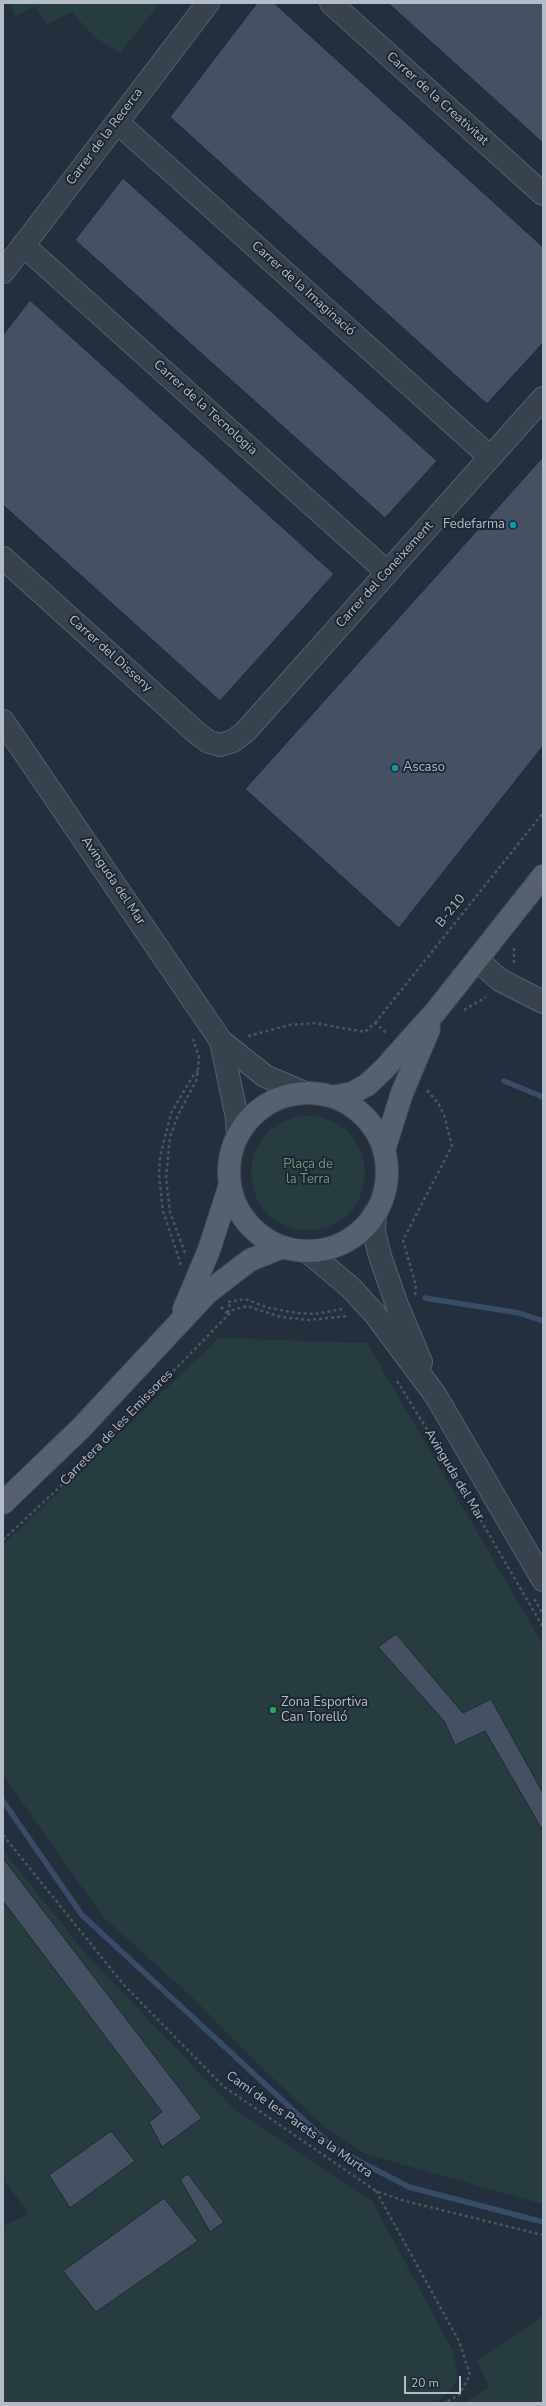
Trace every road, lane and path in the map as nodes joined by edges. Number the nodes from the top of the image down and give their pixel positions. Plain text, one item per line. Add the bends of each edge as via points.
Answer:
1 (208, 3) edge
2 (331, 3) edge
3 (117, 122) junction
4 (543, 194) edge
5 (23, 245) junction
6 (3, 272) edge
7 (543, 398) edge
8 (490, 457) junction
9 (3, 558) edge
10 (387, 572) junction
11 (3, 721) edge
12 (220, 745) joint
13 (543, 813) edge
14 (543, 876) edge
15 (477, 960) junction
16 (486, 997) dead end
17 (543, 1002) edge
18 (436, 1011) junction
19 (459, 1013) dead end
20 (375, 1022) junction
21 (242, 1036) dead end
22 (390, 1036) dead end
23 (221, 1041) junction
24 (199, 1057) dead end
25 (198, 1071) junction
26 (425, 1087) dead end
27 (305, 1093) junction
28 (334, 1097) junction
29 (238, 1135) junction
30 (384, 1150) junction
31 (230, 1185) junction
32 (375, 1212) junction
33 (283, 1247) junction
34 (307, 1251) junction
35 (186, 1257) dead end
36 (183, 1271) dead end
37 (411, 1299) dead end
38 (226, 1301) dead end
39 (230, 1302) junction
40 (220, 1307) dead end
41 (344, 1309) dead end
42 (228, 1314) junction
43 (353, 1318) dead end
44 (177, 1323) junction
45 (394, 1375) dead end
46 (436, 1396) junction
47 (4, 1502) edge
48 (3, 1540) edge
49 (543, 1580) edge
50 (543, 1627) edge
51 (3, 1835) edge
52 (376, 2191) junction
53 (543, 2236) edge
54 (444, 2403) edge

1 - 3 street, Carrer de la Recerca
2 - 4 street, Carrer de la Creativitat
3 - 5 street, Carrer de la Recerca
3 - 8 street, Carrer de la Imaginació
5 - 6 street, Carrer de la Recerca
5 - 10 street, Carrer de la Tecnologia
7 - 8 street, Carrer del Coneixement
8 - 10 street, Carrer del Coneixement
9 - 12 street, Carrer del Disseny via 198,734 209,742
10 - 12 street, Carrer del Coneixement via 245,732
11 - 23 street, Avinguda del Mar
13 - 20 path, B-210
14 - 15 main road
15 - 17 street via 500,980
15 - 18 main road
16 - 19 path
18 - 28 main road via 390,1064 367,1085 352,1093
18 - 30 main road via 402,1093
20 - 21 path via 365,1032 327,1024 302,1023
20 - 22 path
23 - 27 street, Avinguda del Mar via 265,1076
23 - 29 street, Avinguda del Mar via 237,1118
24 - 25 path
25 - 35 path via 197,1079 178,1115 166,1159 170,1212
25 - 36 path via 171,1113 160,1157 159,1182 163,1211
26 - 37 path via 444,1115 452,1146 403,1240 416,1286 416,1293
27 - 28 main road
27 - 29 main road via 281,1098 266,1105 253,1115
28 - 30 main road via 365,1118
29 - 31 main road via 230,1159
30 - 32 main road via 386,1186
31 - 33 main road via 234,1200 245,1220 262,1236
31 - 44 main road via 209,1250
32 - 34 main road via 366,1226 346,1240 328,1248
32 - 46 street, Avinguda del Mar via 374,1232 380,1256 397,1305
33 - 34 main road
33 - 44 main road, Carretera de les Emissores via 250,1260 207,1293
34 - 46 street, Avinguda del Mar via 350,1287 375,1314
38 - 39 path
39 - 41 path via 245,1299 269,1308 314,1314
39 - 42 path
40 - 42 path
42 - 43 path via 237,1307 247,1306 267,1314 294,1319 320,1320 344,1316
42 - 48 path, Carretera de les Emissores via 138,1409
44 - 47 main road, Carretera de les Emissores via 81,1428
45 - 50 path, Avinguda del Mar
46 - 49 street, Avinguda del Mar
51 - 52 path, Camí de les Parets a la Murtra via 124,1985 223,2086
52 - 53 path, Camí de les Parets a la Murtra via 405,2201
52 - 54 path via 459,2342 468,2368 470,2375 459,2394

